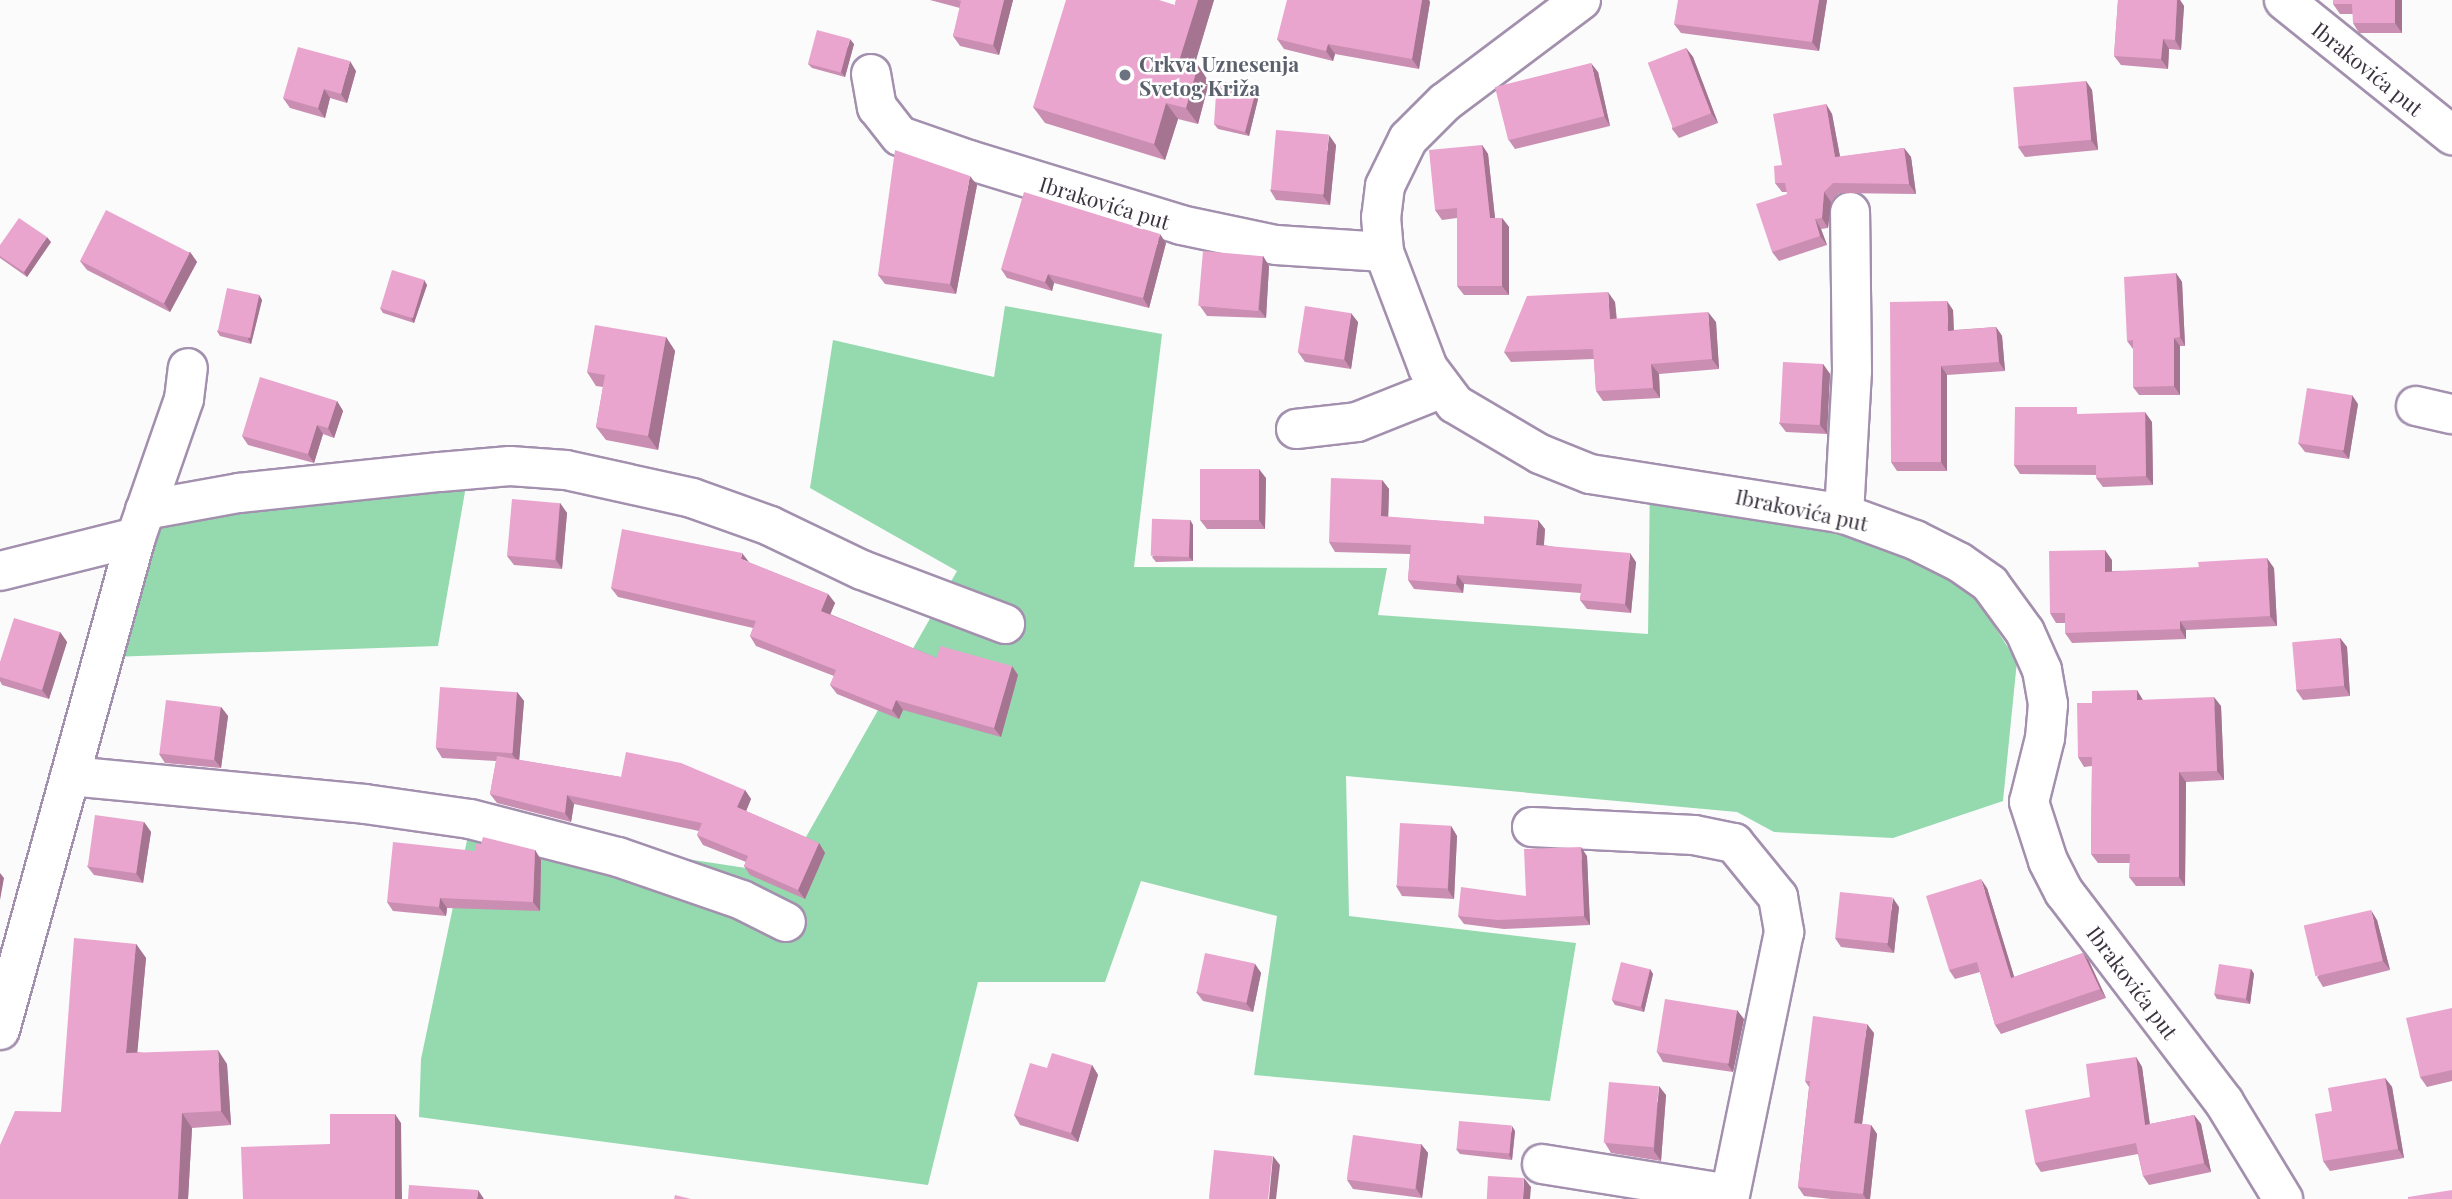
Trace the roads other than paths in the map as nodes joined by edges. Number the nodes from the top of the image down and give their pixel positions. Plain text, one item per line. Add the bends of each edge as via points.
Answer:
1 (1581, 0) edge
2 (2284, 0) edge
3 (871, 74) dead end
4 (2452, 135) edge
5 (1850, 212) dead end
6 (1384, 252) junction
7 (188, 368) dead end
8 (1440, 389) junction
9 (1296, 429) dead end
10 (1844, 514) junction
11 (141, 523) junction
12 (0, 571) edge
13 (1004, 624) dead end
14 (70, 776) junction
15 (1532, 827) dead end
16 (786, 922) dead end
17 (0, 1030) edge
18 (1542, 1164) dead end
19 (1730, 1197) edge
20 (2283, 1199) edge

1 - 6 street, Ibrakovića put via 1446,102 1408,139 1385,186
2 - 4 street, Ibrakovića put
3 - 6 street, Ibrakovića put via 877,107 900,136 969,160 1181,225 1276,245
5 - 10 street via 1852,371
6 - 8 street, Ibrakovića put via 1399,300
7 - 11 street via 184,399
8 - 9 street via 1357,422
8 - 10 street, Ibrakovića put via 1483,422 1590,474
10 - 20 street, Ibrakovića put via 1959,562 1990,584 2025,632 2042,670 2048,704 2045,738 2029,802 2048,861 2064,892 2224,1102
11 - 12 street
11 - 13 street via 239,493 510,466 566,470 692,498
11 - 14 street
14 - 16 street via 365,804 470,819 618,857 742,900
14 - 17 street
15 - 19 street via 1694,835 1734,843 1779,897 1784,932
18 - 19 street

